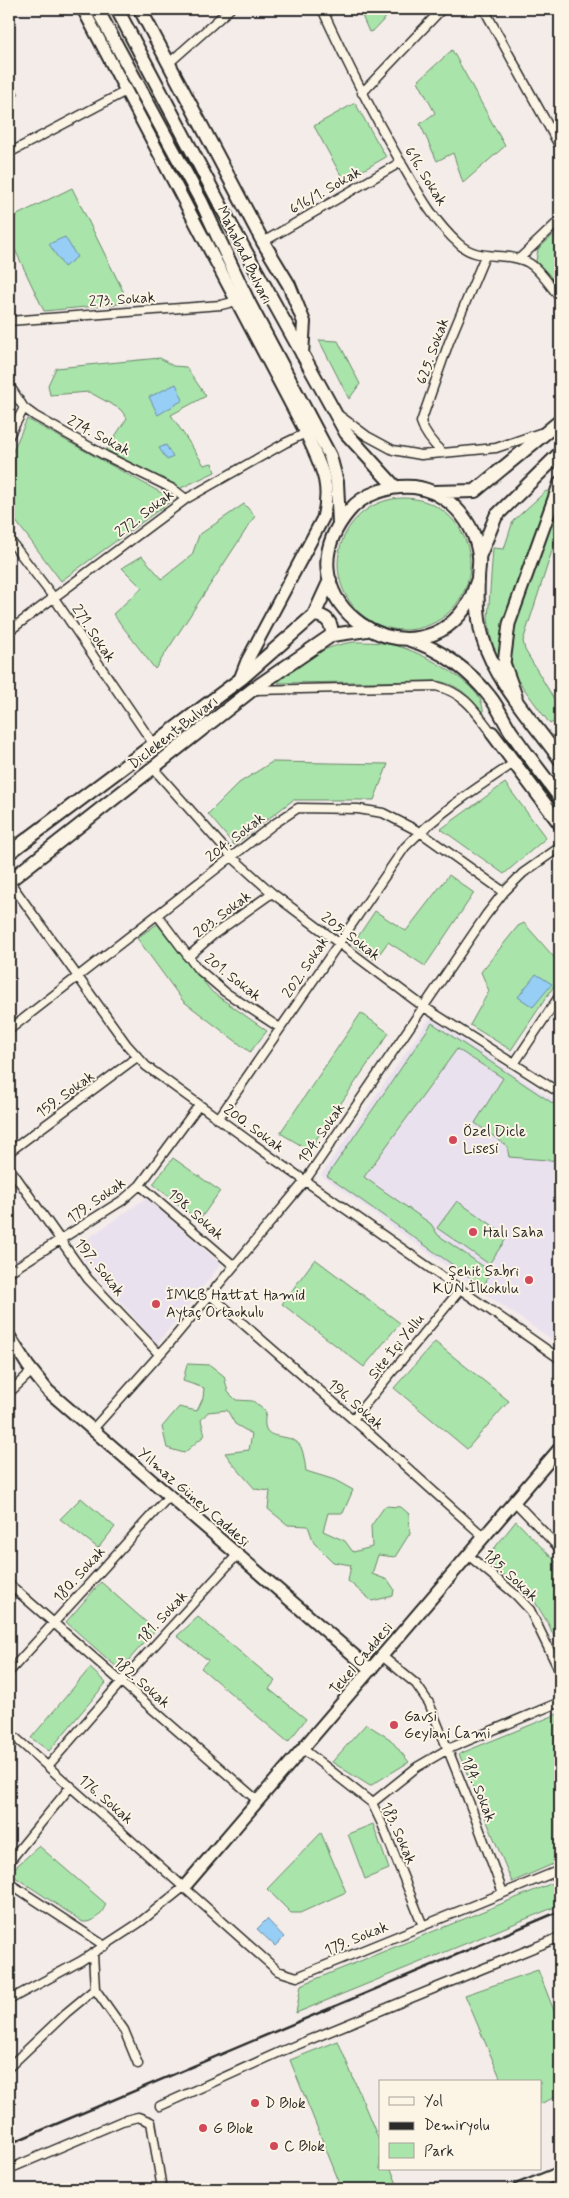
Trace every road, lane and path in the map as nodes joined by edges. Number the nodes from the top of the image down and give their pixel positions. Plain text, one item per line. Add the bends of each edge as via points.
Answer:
1 (83, 9) edge
2 (97, 9) edge
3 (117, 9) edge
4 (140, 9) edge
5 (230, 9) edge
6 (322, 9) edge
7 (442, 9) edge
8 (484, 9) edge
9 (169, 63) junction
10 (126, 90) junction
11 (362, 93) junction
12 (560, 147) edge
13 (9, 153) edge
14 (401, 162) junction
15 (560, 220) edge
16 (263, 242) junction
17 (485, 256) junction
18 (519, 259) junction
19 (560, 298) edge
20 (238, 301) junction
21 (9, 321) edge
22 (302, 354) junction
23 (9, 385) edge
24 (24, 408) junction
25 (335, 413) junction
26 (556, 425) edge
27 (306, 433) junction
28 (9, 436) edge
29 (443, 453) junction
30 (560, 453) edge
31 (560, 482) edge
32 (395, 487) junction
33 (432, 492) junction
34 (186, 499) junction
35 (339, 523) junction
36 (9, 539) edge
37 (479, 557) junction
38 (478, 579) junction
39 (330, 580) junction
40 (54, 598) junction
41 (314, 615) junction
42 (367, 630) junction
43 (9, 631) edge
44 (332, 635) junction
45 (408, 639) junction
46 (240, 679) junction
47 (252, 690) junction
48 (518, 700) junction
49 (511, 732) junction
50 (492, 733) junction
51 (546, 740) junction
52 (154, 745) junction
53 (560, 747) edge
54 (560, 759) edge
55 (514, 763) junction
56 (153, 768) junction
57 (560, 798) edge
58 (560, 824) edge
59 (420, 832) junction
60 (560, 848) edge
61 (9, 853) edge
62 (232, 857) junction
63 (9, 881) edge
64 (504, 892) junction
65 (272, 893) junction
66 (158, 916) junction
67 (338, 943) junction
68 (188, 958) junction
69 (79, 976) junction
70 (560, 995) edge
71 (424, 1007) junction
72 (280, 1028) junction
73 (9, 1030) edge
74 (137, 1057) junction
75 (514, 1064) junction
76 (560, 1093) edge
77 (199, 1105) junction
78 (218, 1119) junction
79 (9, 1152) edge
80 (9, 1167) edge
81 (304, 1181) junction
82 (140, 1185) junction
83 (61, 1241) junction
84 (233, 1265) junction
85 (9, 1272) edge
86 (460, 1290) junction
87 (209, 1294) junction
88 (9, 1336) edge
89 (159, 1354) junction
90 (560, 1359) edge
91 (32, 1371) junction
92 (9, 1393) edge
93 (353, 1420) junction
94 (93, 1429) junction
95 (560, 1448) edge
96 (170, 1495) junction
97 (514, 1501) junction
98 (483, 1536) junction
99 (560, 1549) edge
100 (238, 1554) junction
101 (468, 1555) junction
102 (9, 1584) edge
103 (54, 1622) junction
104 (382, 1656) junction
105 (371, 1670) junction
106 (9, 1672) edge
107 (560, 1672) edge
108 (121, 1682) junction
109 (560, 1702) edge
110 (9, 1732) edge
111 (448, 1749) junction
112 (303, 1750) junction
113 (48, 1766) junction
114 (71, 1786) junction
115 (258, 1801) junction
116 (372, 1803) junction
117 (9, 1862) edge
118 (560, 1870) edge
119 (9, 1883) edge
120 (185, 1886) junction
121 (503, 1893) junction
122 (423, 1926) junction
123 (560, 1936) edge
124 (105, 1946) junction
125 (93, 1954) junction
126 (96, 1989) junction
127 (9, 2000) edge
128 (138, 2064) dead end
129 (9, 2067) edge
130 (160, 2106) dead end
131 (9, 2169) edge
132 (560, 2173) edge
133 (538, 2186) edge
134 (162, 2189) edge
135 (520, 2189) edge

1 - 10 street
2 - 35 main road, Mahabad Bulvarı via 201,201 249,303 330,456 337,482
3 - 22 main road, Mahabad Bulvarı
4 - 9 main road
5 - 9 street
6 - 11 street, 616. Sokak
7 - 11 street
8 - 12 street
9 - 16 main road
10 - 13 street
10 - 20 street
11 - 14 street, 616. Sokak
14 - 16 street, 616/1. Sokak
14 - 17 street, 616. Sokak via 440,225 460,245
15 - 18 street
16 - 22 main road via 289,285 304,322
17 - 18 street, 616. Sokak
17 - 29 street, 625. Sokak via 449,342 421,422 433,444
18 - 19 street via 530,264
20 - 21 street, 273. Sokak via 220,306
20 - 27 street
22 - 25 main road, Mahabad Bulvarı
23 - 24 street, 274. Sokak
24 - 28 street
24 - 34 street, 274. Sokak
25 - 29 street via 393,450 421,455
25 - 32 main road, Mahabad Bulvarı via 346,433
26 - 29 street via 496,448
26 - 33 main road via 475,491
27 - 34 street, 272. Sokak
27 - 46 street via 328,487 323,518
30 - 37 main road via 496,516
31 - 48 street via 509,624 504,663
32 - 33 main road via 414,487
32 - 35 main road via 373,493 360,501
33 - 37 main road via 463,515 475,536
34 - 40 street, 272. Sokak
35 - 39 main road via 329,551
36 - 40 street, 271. Sokak
37 - 38 main road
38 - 45 main road via 459,615 436,631
38 - 48 main road via 483,639 498,674
39 - 41 main road, Diclekent Bulvarı
39 - 42 main road via 343,609
40 - 43 street, 272. Sokak
40 - 52 street, 271. Sokak
41 - 44 main road via 328,620
41 - 46 main road, Diclekent Bulvarı
42 - 44 main road, Diclekent Bulvarı
42 - 45 main road via 387,637
44 - 47 main road, Diclekent Bulvarı
45 - 49 main road via 424,644 472,676 491,698
46 - 52 main road, Diclekent Bulvarı
47 - 50 street via 436,686 463,697
47 - 56 main road, Diclekent Bulvarı
48 - 51 main road
49 - 50 main road
49 - 57 main road
50 - 55 main road
51 - 53 main road
51 - 54 main road
52 - 61 main road, Diclekent Bulvarı
55 - 58 main road
55 - 59 street, 202. Sokak
56 - 62 street, 205. Sokak
56 - 63 main road, Diclekent Bulvarı
59 - 62 street, 204. Sokak via 373,811 298,808
59 - 64 street, 204. Sokak
59 - 67 street, 202. Sokak via 405,846
60 - 64 street, 194. Sokak via 523,873
62 - 65 street, 205. Sokak
62 - 66 street, 204. Sokak
63 - 69 street, 200. Sokak
64 - 71 street, 194. Sokak
65 - 67 street, 205. Sokak
65 - 68 street, 203. Sokak via 213,935
66 - 68 street, 201. Sokak
66 - 69 street, 204. Sokak
67 - 71 street, 205. Sokak
67 - 72 street, 202. Sokak
68 - 72 street, 201. Sokak via 225,992
69 - 73 street, 204. Sokak
69 - 74 street, 200. Sokak
70 - 75 street
71 - 75 street, 205. Sokak
71 - 81 street, 194. Sokak
72 - 78 street, 202. Sokak
74 - 77 street, 200. Sokak
74 - 79 street, 159. Sokak
75 - 76 street, 205. Sokak
77 - 78 street, 200. Sokak
77 - 82 street, 179. Sokak
78 - 81 street, 200. Sokak
80 - 83 street, 197. Sokak
81 - 84 street, 194. Sokak
81 - 86 street, 200. Sokak
82 - 83 street, 179. Sokak
82 - 84 street, 198. Sokak
83 - 85 street, 179. Sokak
83 - 89 street, 197. Sokak via 88,1279
84 - 87 street, 194. Sokak
86 - 90 street, 200. Sokak
86 - 93 street, Site İçi Yollu
87 - 89 street, 194. Sokak
87 - 93 street, 196. Sokak
88 - 91 street, Yılmaz Güney Caddesi
89 - 94 street, 194. Sokak
91 - 92 street
91 - 94 street, Yılmaz Güney Caddesi via 48,1392
93 - 98 street, 196. Sokak
94 - 96 street, Yılmaz Güney Caddesi
95 - 97 street, Tekel Caddesi
96 - 100 street, Yılmaz Güney Caddesi
96 - 103 street, 180. Sokak
97 - 98 street, Tekel Caddesi
97 - 99 street
98 - 101 street, Tekel Caddesi
100 - 105 street, Yılmaz Güney Caddesi
100 - 108 street, 181. Sokak
101 - 104 street, Tekel Caddesi
101 - 107 street, 185. Sokak via 530,1610
102 - 103 street, 182. Sokak
103 - 106 street, 180. Sokak
103 - 108 street, 182. Sokak
104 - 105 street, Tekel Caddesi
104 - 111 street, 184. Sokak via 416,1684 429,1703
105 - 112 street, Tekel Caddesi
108 - 113 street, 181. Sokak
108 - 115 street, 182. Sokak
109 - 111 street
110 - 113 street, 176. Sokak
111 - 116 street via 417,1767
111 - 121 street, 184. Sokak
112 - 115 street, Tekel Caddesi
112 - 116 street, 183. Sokak
113 - 114 street, 176. Sokak
114 - 117 street
114 - 120 street, 176. Sokak
115 - 120 street, Tekel Caddesi
116 - 122 street, 183. Sokak
118 - 121 street, 179. Sokak
119 - 124 street
120 - 122 street, 179. Sokak via 278,1971 297,1977
120 - 124 street
121 - 122 street, 179. Sokak
123 - 130 street
124 - 125 street
125 - 126 street
125 - 127 street
126 - 128 street via 124,2030
126 - 129 street
131 - 134 street via 122,2121 138,2118 151,2122
132 - 133 street
133 - 135 street

